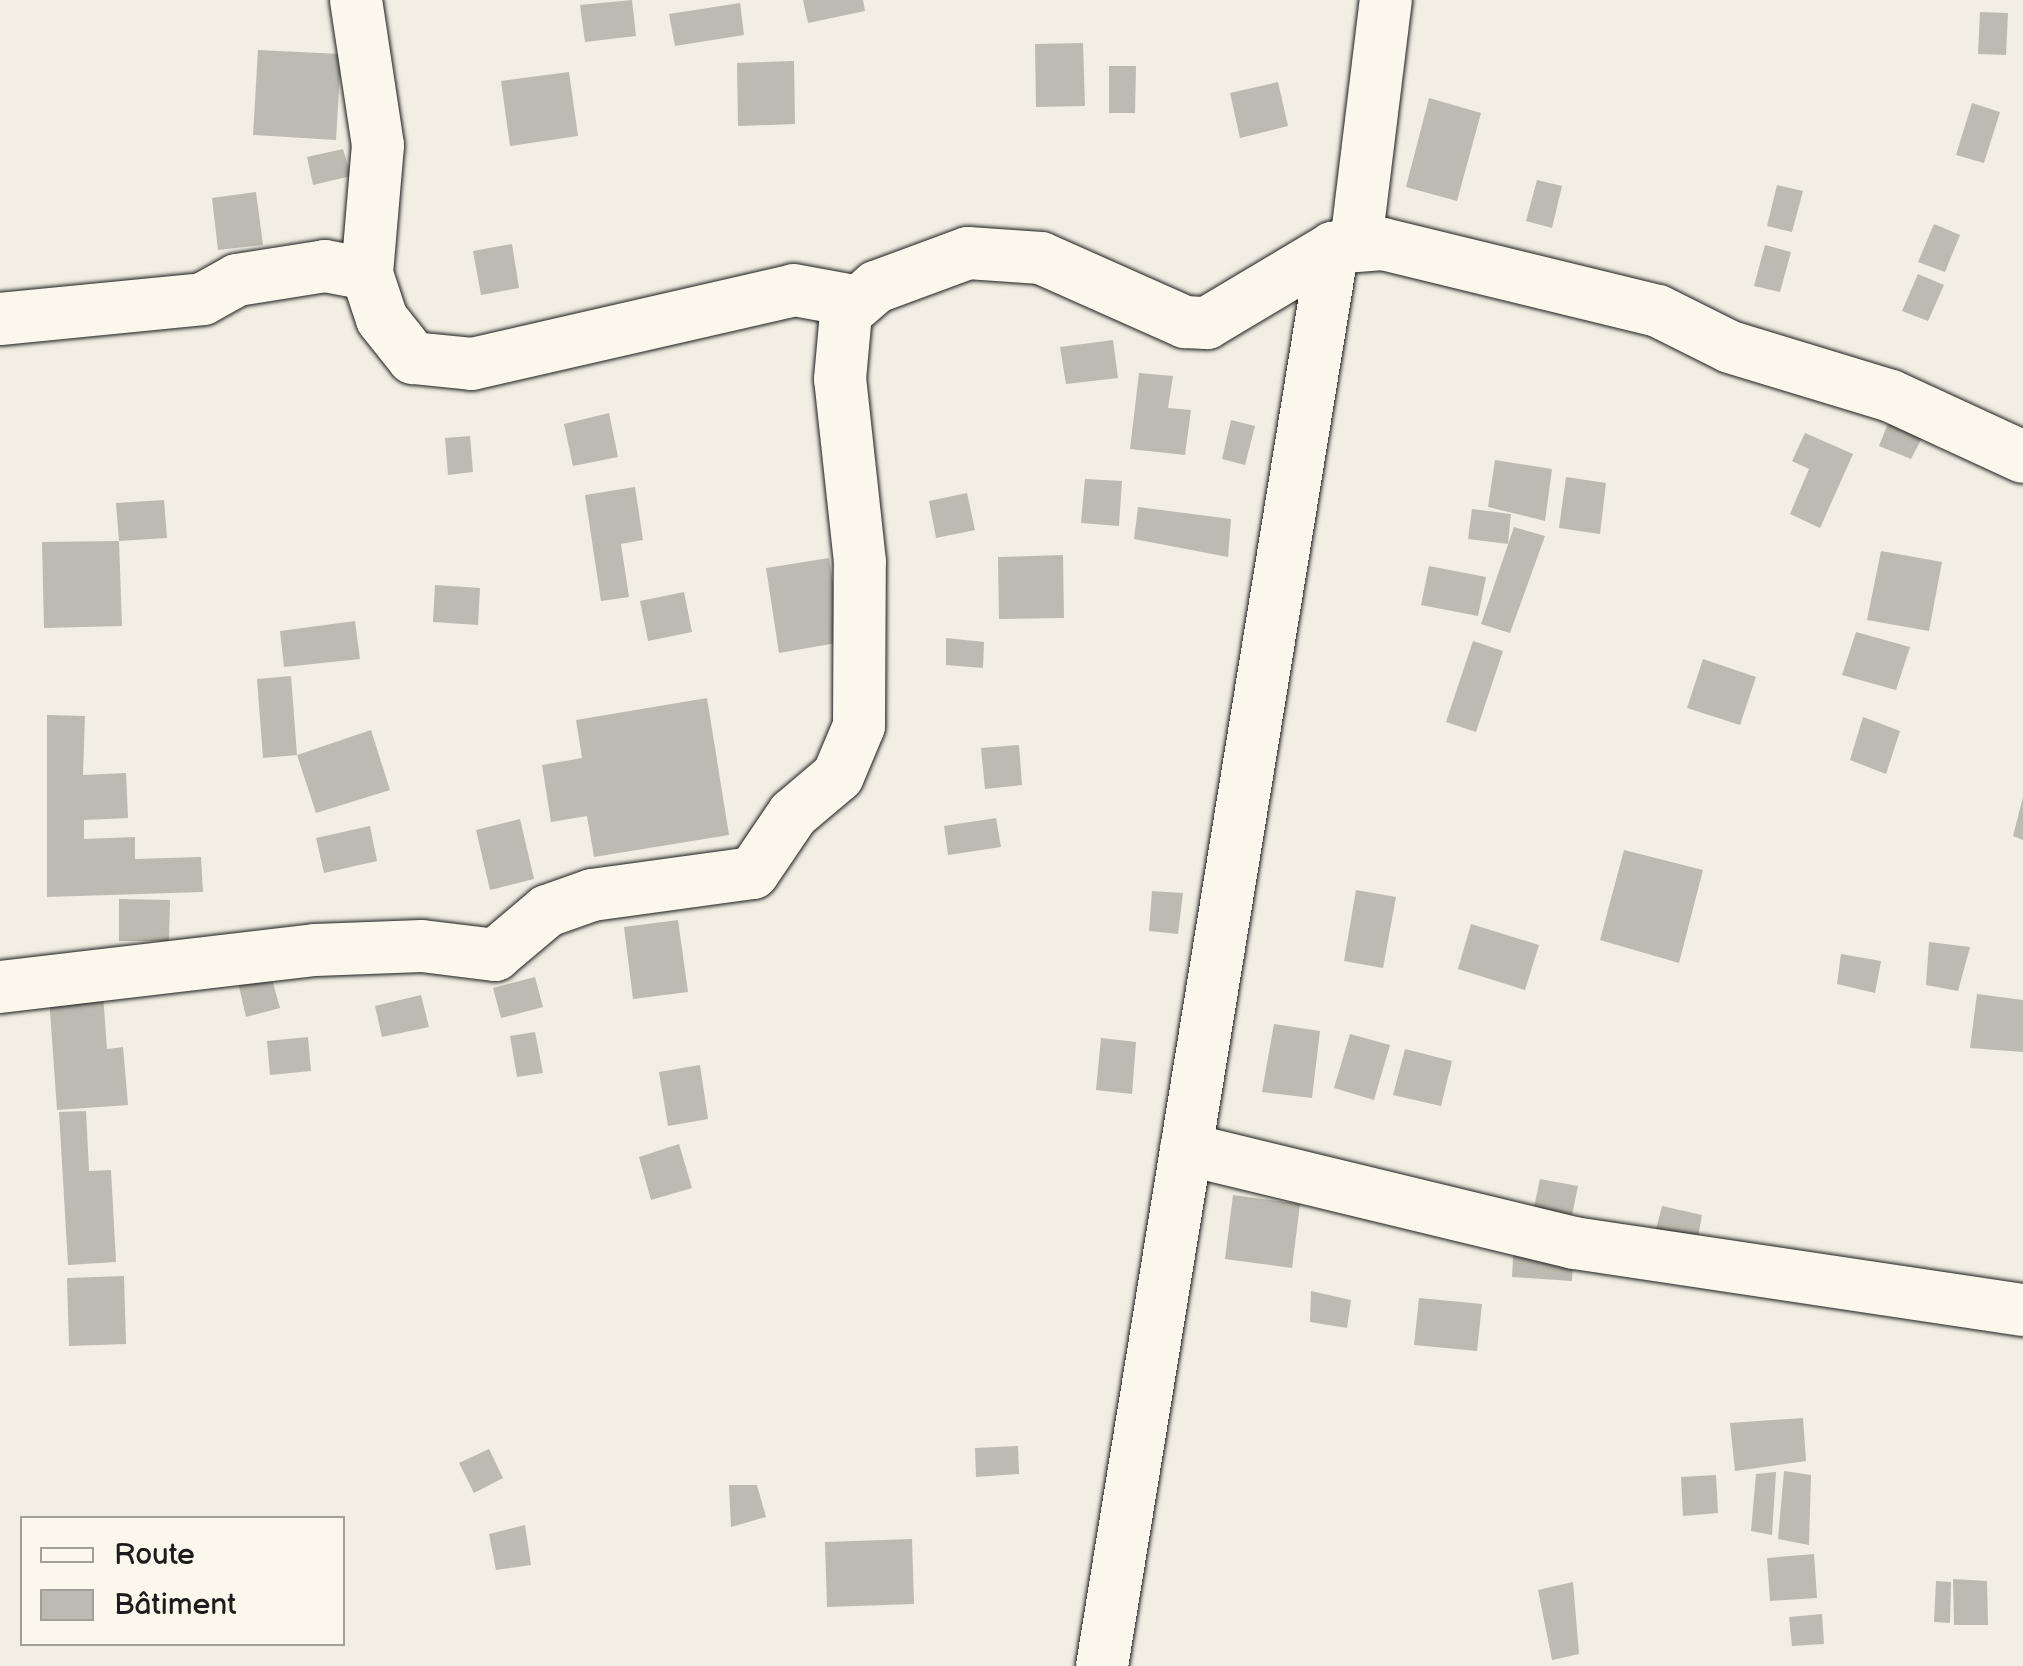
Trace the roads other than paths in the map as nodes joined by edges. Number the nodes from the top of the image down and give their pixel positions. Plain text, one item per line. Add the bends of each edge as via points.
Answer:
1 (356, 0) edge
2 (1386, 0) edge
3 (1344, 246) junction
4 (367, 274) junction
5 (854, 301) junction
6 (0, 319) edge
7 (2023, 457) edge
8 (0, 987) edge
9 (1186, 1149) junction
10 (2023, 1310) edge
11 (1102, 1666) edge

1 - 4 street via 378,145
2 - 3 street
3 - 5 street via 1207,323 1185,322 1080,270 1004,254 968,253
3 - 7 street via 1603,293 1730,348 1891,396
3 - 9 street
4 - 5 street via 394,341 440,368 794,290
4 - 6 street via 325,266 237,280 202,299
5 - 8 street via 841,333 840,379 860,562 859,726 838,776 794,814 753,873 592,895 547,911 495,955 422,946 315,950
9 - 10 street via 1574,1244
9 - 11 street

